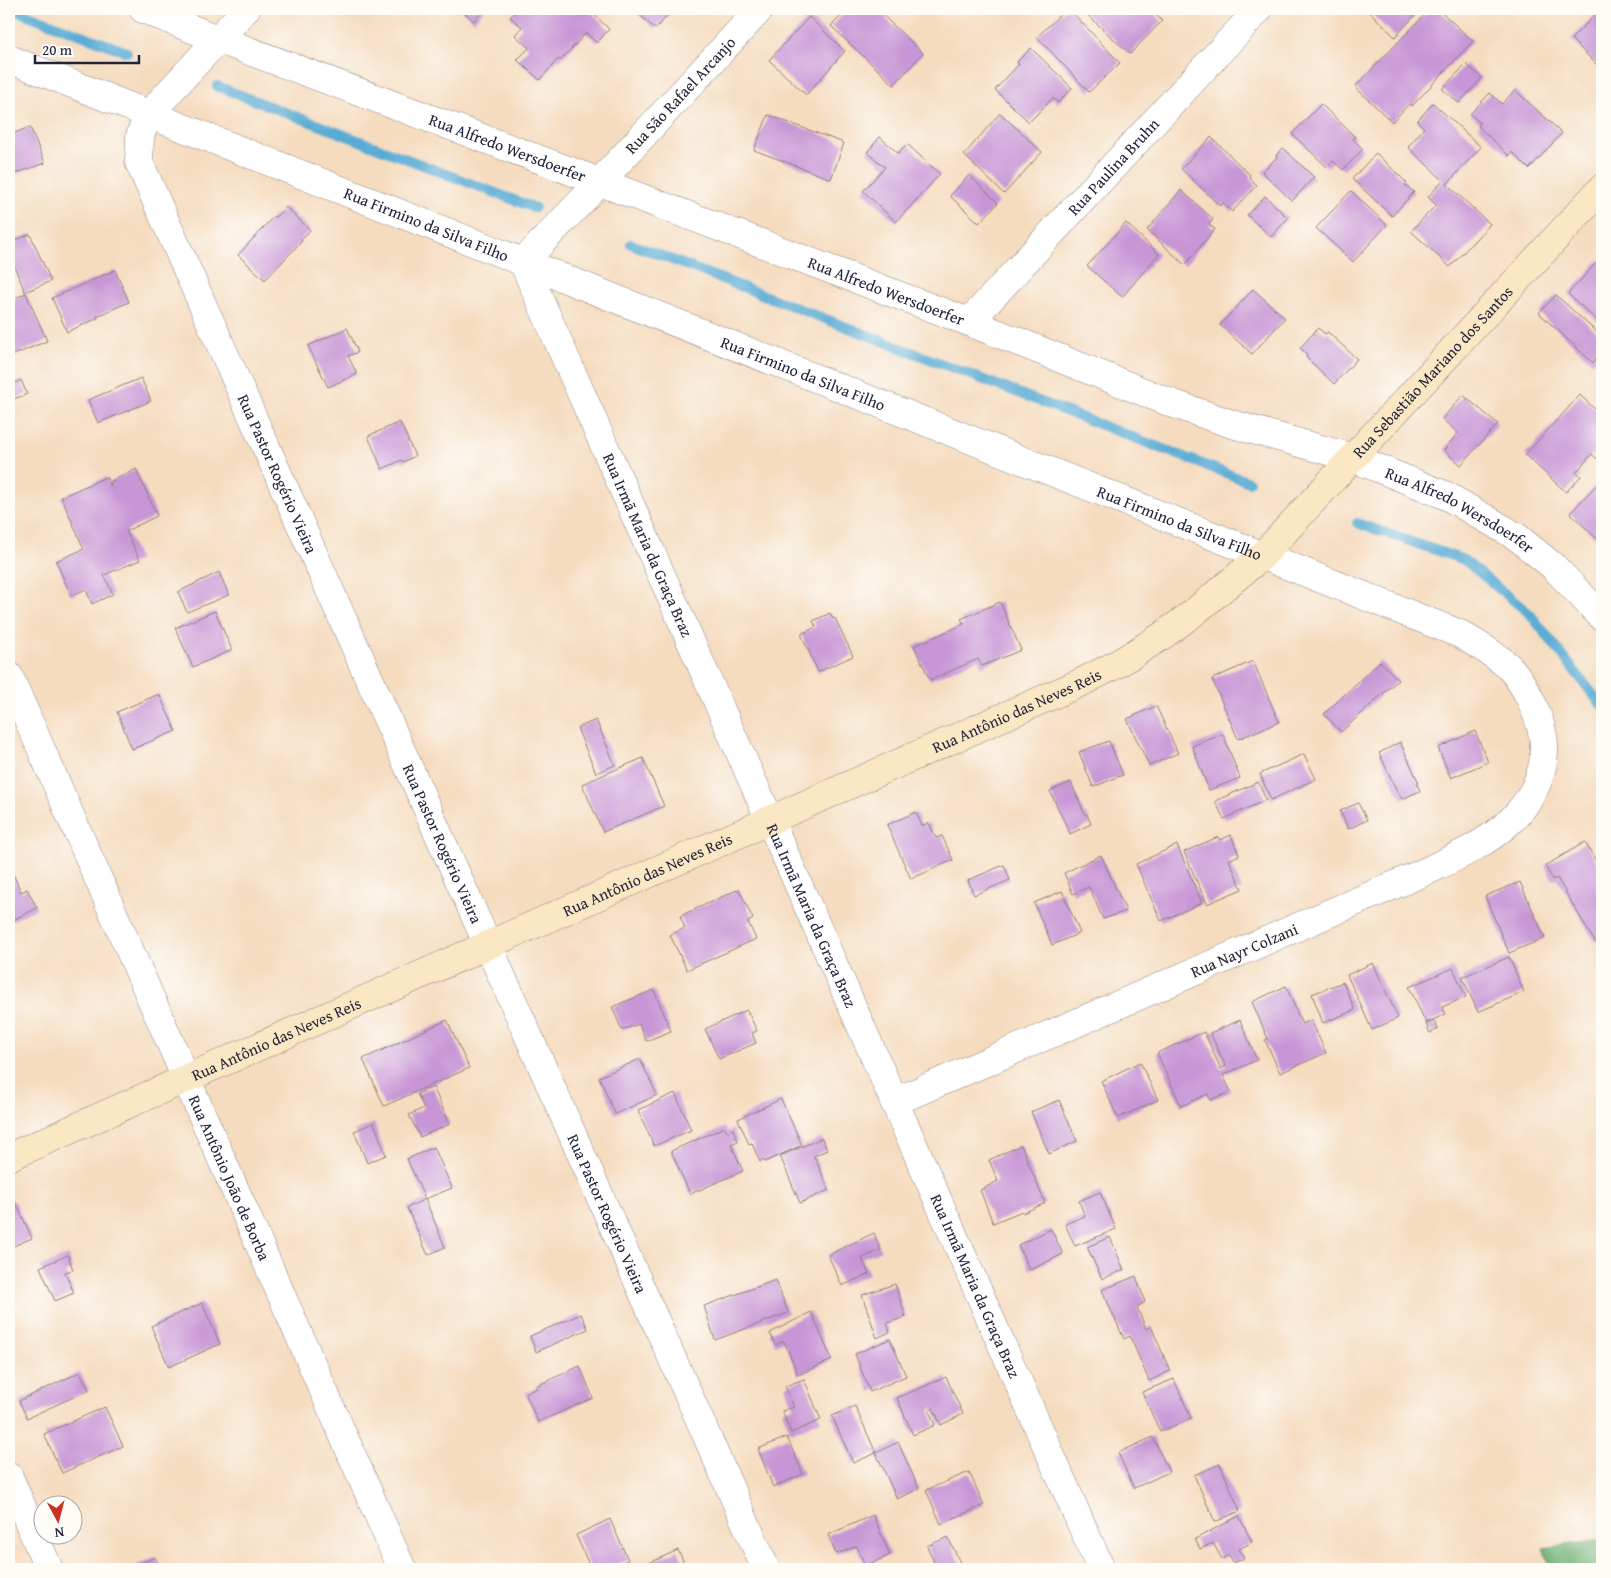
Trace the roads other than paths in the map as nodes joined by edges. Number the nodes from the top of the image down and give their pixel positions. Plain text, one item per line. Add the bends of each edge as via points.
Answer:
1 (143, 9) edge
2 (246, 9) edge
3 (760, 9) edge
4 (1259, 9) edge
5 (217, 39) junction
6 (9, 59) edge
7 (148, 115) junction
8 (600, 182) junction
9 (1602, 188) edge
10 (523, 262) junction
11 (968, 322) junction
12 (1353, 458) junction
13 (1262, 556) junction
14 (1602, 617) edge
15 (9, 676) edge
16 (1544, 747) joint
17 (770, 820) junction
18 (489, 945) junction
19 (186, 1079) junction
20 (894, 1102) junction
21 (9, 1157) edge
22 (9, 1477) edge
23 (50, 1569) edge
24 (402, 1569) edge
25 (766, 1569) edge
26 (1101, 1569) edge

1 - 5 street, Rua Alfredo Wersdoerfer
2 - 5 street
3 - 8 street, Rua São Rafael Arcanjo
4 - 11 street, Rua Paulina Bruhn
5 - 7 street
5 - 8 street, Rua Alfredo Wersdoerfer
6 - 7 street, Rua Firmino da Silva Filho
7 - 10 street, Rua Firmino da Silva Filho
7 - 18 street, Rua Pastor Rogério Vieira via 140,136 139,162
8 - 10 street, Rua São Rafael Arcanjo
8 - 11 street, Rua Alfredo Wersdoerfer
9 - 12 street, Rua Sebastião Mariano dos Santos
10 - 13 street, Rua Firmino da Silva Filho
10 - 17 street, Rua Irmã Maria da Graça Braz
11 - 12 street, Rua Alfredo Wersdoerfer via 1171,403
12 - 13 street, Rua Sebastião Mariano dos Santos
12 - 14 street, Rua Alfredo Wersdoerfer via 1447,496 1517,537 1554,567
13 - 16 street, Rua Firmino da Silva Filho via 1460,634 1488,651 1510,668 1527,692 1538,718
13 - 17 street, Rua Antônio das Neves Reis via 1192,614 1119,663
15 - 19 street, Rua Antônio João de Borba
16 - 20 street, Rua Nayr Colzani via 1540,776 1528,802 1507,824 1474,848
17 - 18 street, Rua Antônio das Neves Reis
17 - 20 street, Rua Irmã Maria da Graça Braz
18 - 19 street, Rua Antônio das Neves Reis
18 - 25 street, Rua Pastor Rogério Vieira
19 - 21 street, Rua Antônio das Neves Reis
19 - 24 street, Rua Antônio João de Borba
20 - 26 street, Rua Irmã Maria da Graça Braz
22 - 23 street

